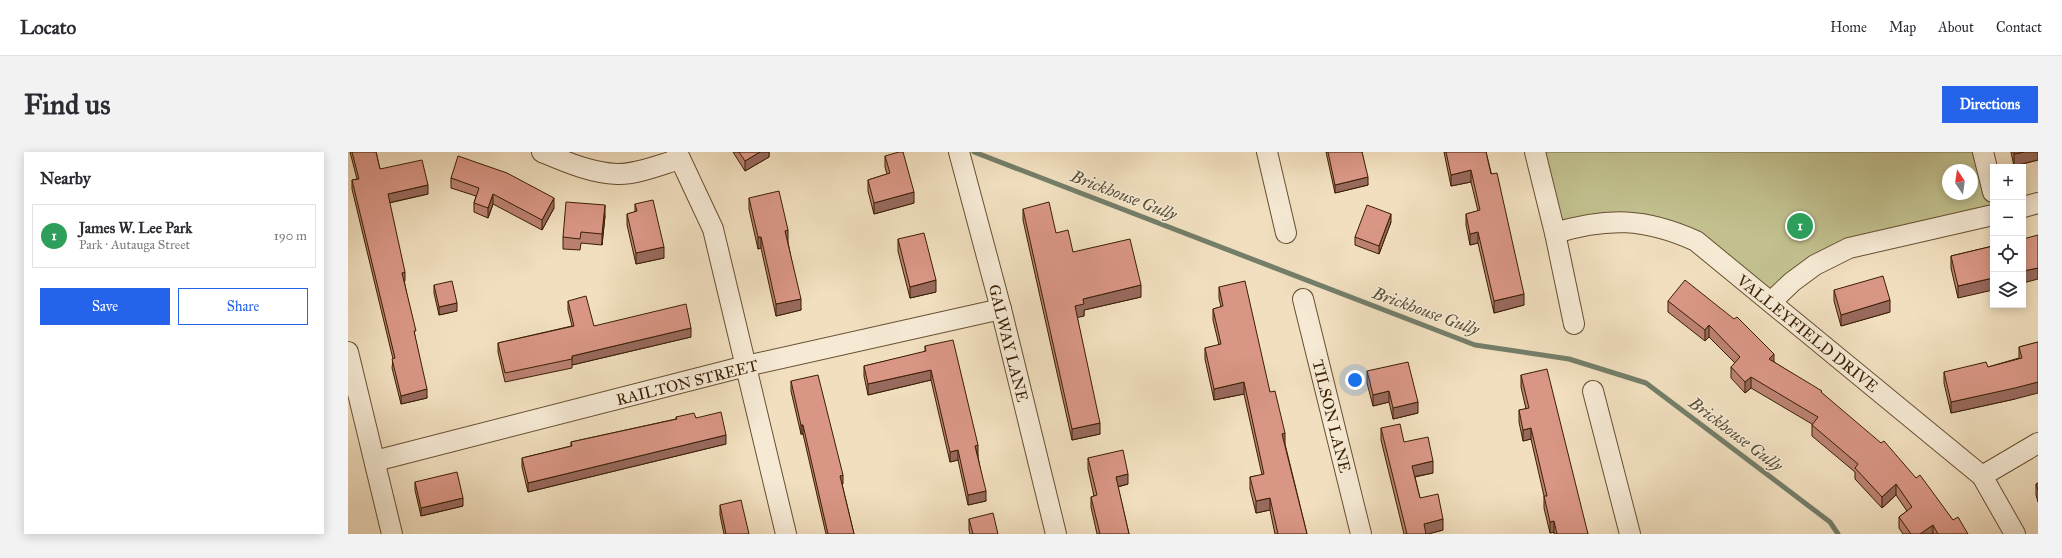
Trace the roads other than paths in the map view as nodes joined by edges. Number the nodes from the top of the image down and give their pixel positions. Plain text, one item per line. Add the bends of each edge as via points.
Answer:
1 (542, 152) edge
2 (1267, 152) edge
3 (1535, 152) edge
4 (1983, 152) edge
5 (679, 155) edge
6 (960, 159) edge
7 (1990, 180) edge
8 (2038, 203) edge
9 (2026, 206) edge
10 (1990, 215) edge
11 (1286, 233) dead end
12 (1555, 233) junction
13 (1303, 299) dead end
14 (1771, 302) junction
15 (1001, 309) junction
16 (1574, 324) dead end
17 (348, 352) edge
18 (746, 366) junction
19 (1593, 391) dead end
20 (2038, 443) edge
21 (375, 461) junction
22 (1982, 476) junction
23 (392, 534) edge
24 (786, 534) edge
25 (1056, 534) edge
26 (1362, 534) edge
27 (1630, 534) edge
28 (2015, 534) edge

1 - 5 street via 596,171 618,174 645,170
2 - 11 street
3 - 12 street
4 - 7 street
5 - 18 street via 713,229
6 - 15 street, GALWAY LANE
8 - 9 street
10 - 14 street via 1849,248 1815,265
12 - 14 street, VALLEYFIELD DRIVE via 1595,224 1634,222 1674,231 1696,241
12 - 16 street
13 - 26 street, TILSON LANE
14 - 22 street, VALLEYFIELD DRIVE
15 - 18 street, RAILTON STREET
15 - 25 street, GALWAY LANE
17 - 21 street
18 - 21 street, RAILTON STREET
18 - 24 street
19 - 27 street
20 - 22 street
21 - 23 street
22 - 28 street, VALLEYFIELD DRIVE

